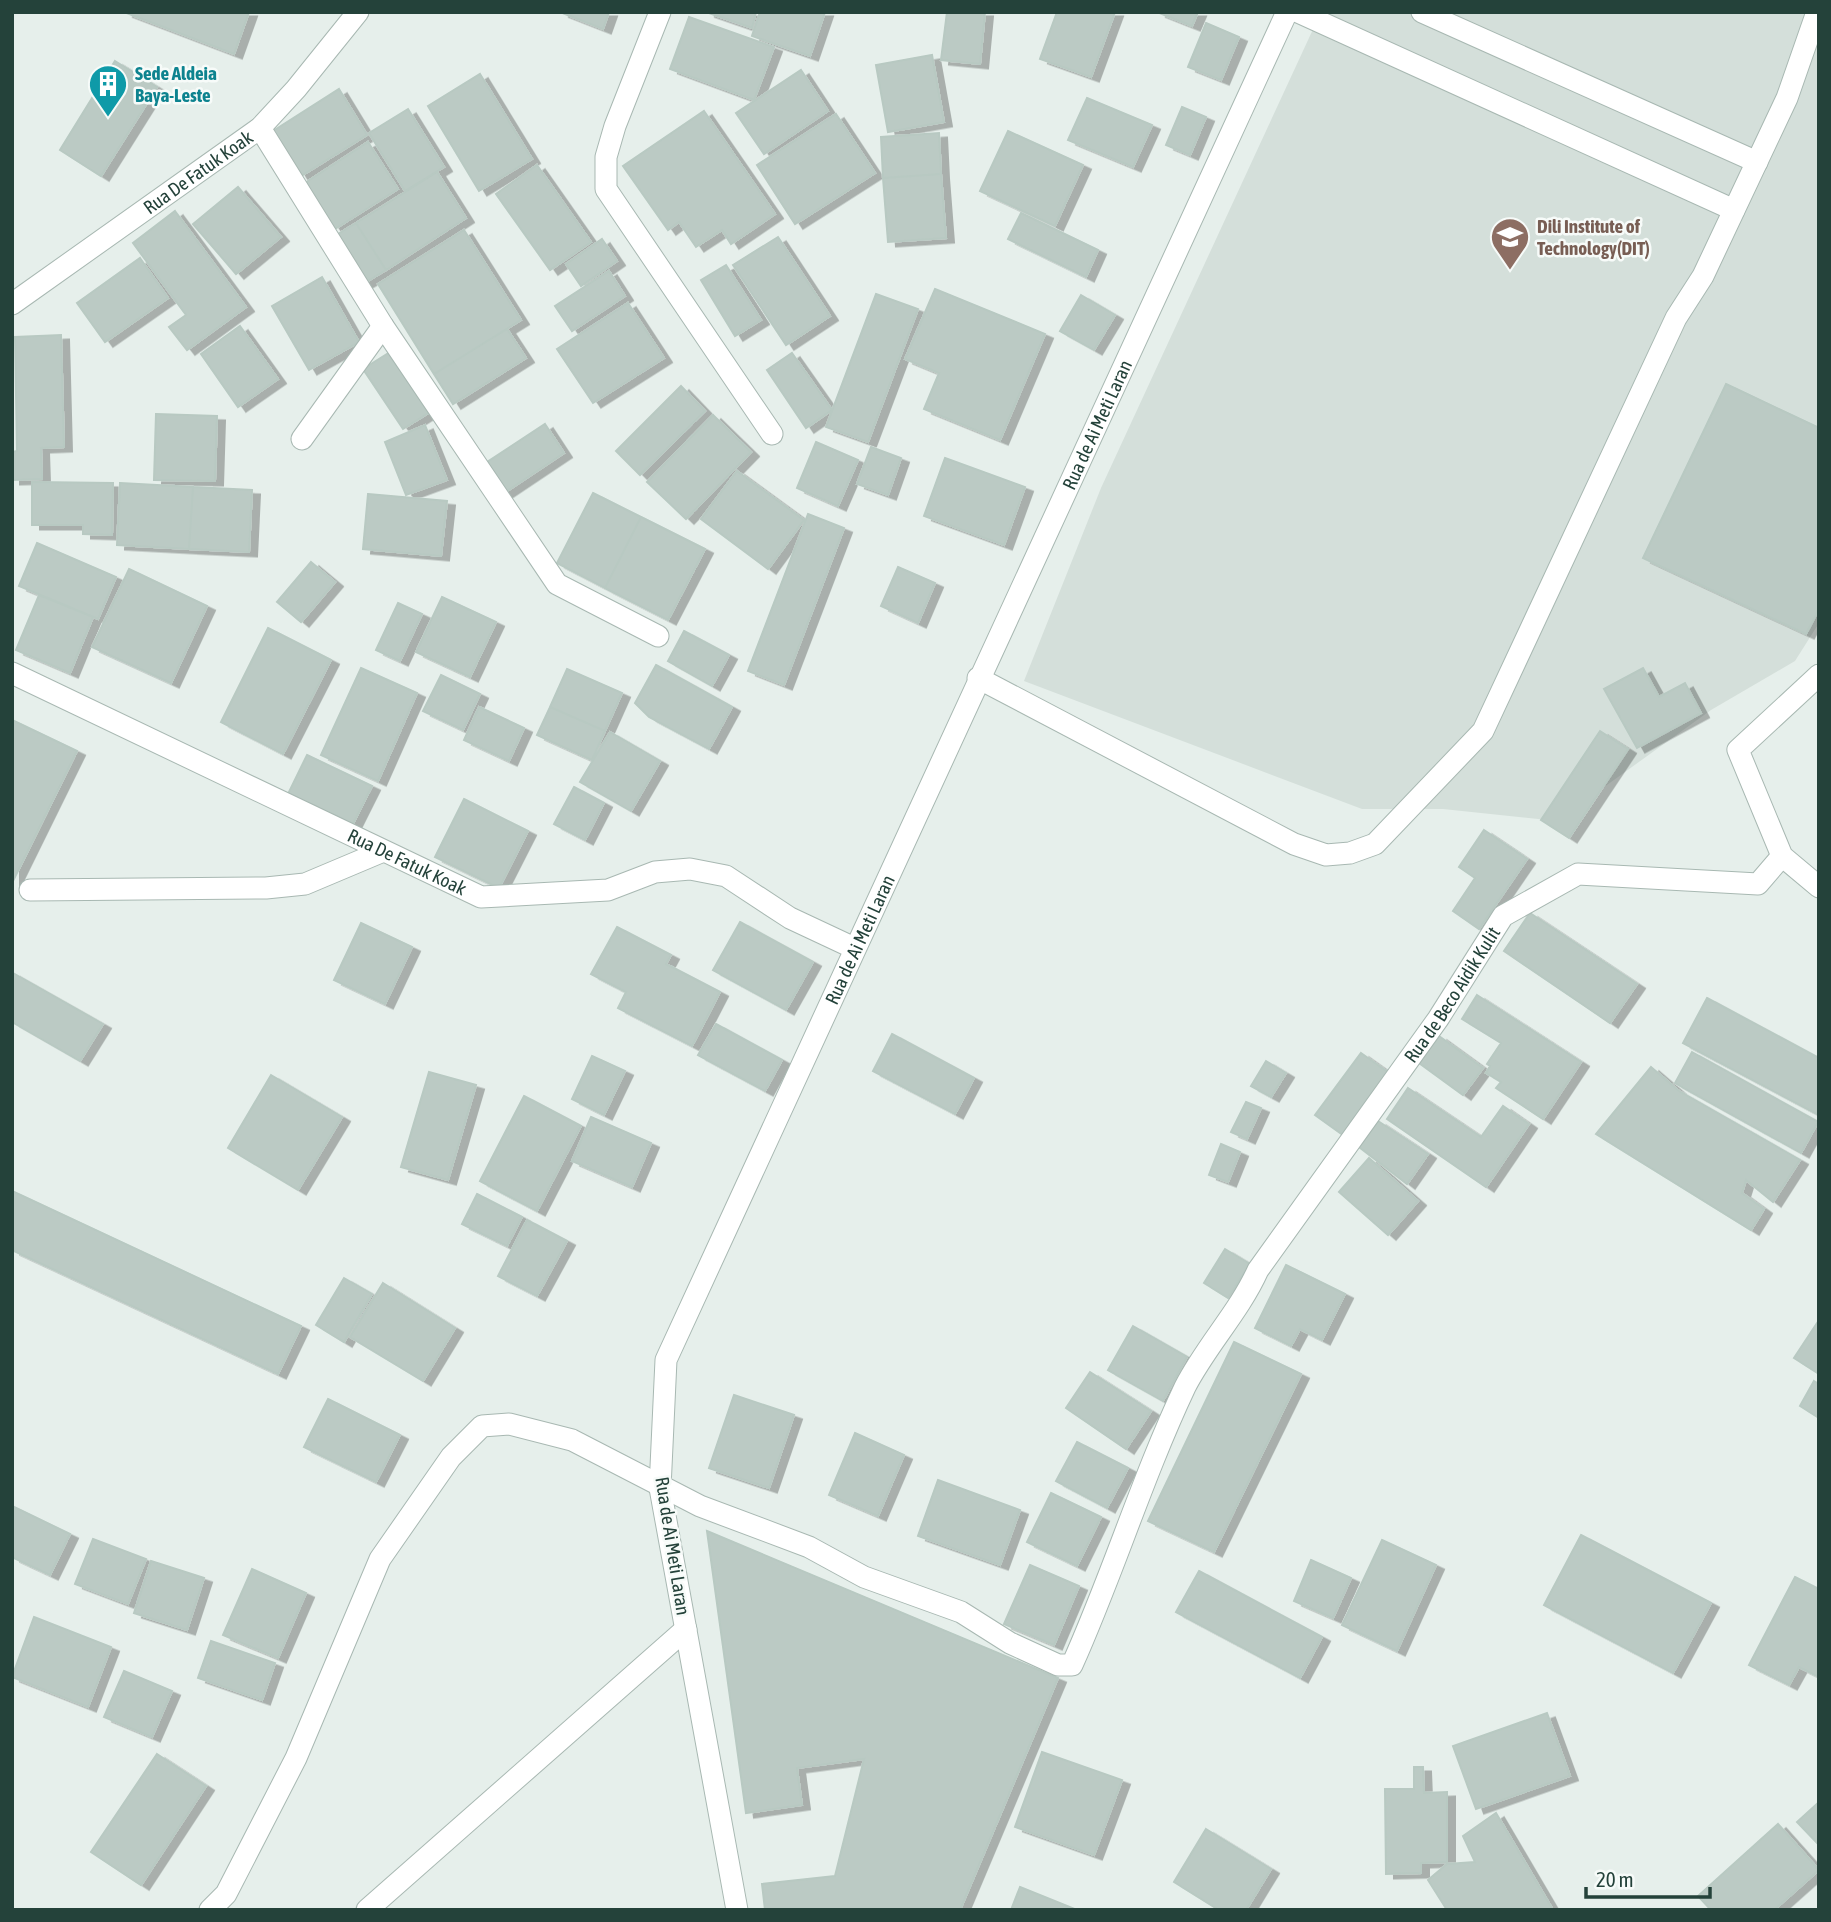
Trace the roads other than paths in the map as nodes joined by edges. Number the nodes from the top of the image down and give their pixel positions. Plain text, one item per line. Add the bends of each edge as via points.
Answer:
1 (358, 12) edge
2 (660, 12) edge
3 (1287, 12) edge
4 (1298, 12) edge
5 (1422, 12) edge
6 (1817, 12) edge
7 (260, 128) junction
8 (1756, 162) junction
9 (1734, 210) junction
10 (12, 304) edge
11 (383, 326) junction
12 (772, 433) dead end
13 (302, 439) dead end
14 (657, 636) dead end
15 (12, 673) edge
16 (1819, 675) edge
17 (978, 678) junction
18 (381, 852) junction
19 (1782, 856) junction
20 (1819, 887) edge
21 (30, 890) dead end
22 (854, 948) junction
23 (660, 1488) junction
24 (685, 1629) junction
25 (210, 1910) edge
26 (367, 1910) edge
27 (737, 1910) edge

1 - 7 street, Rua De Fatuk Koak
2 - 12 street via 615,126 606,156 606,189
3 - 17 street, Rua de Ai Meti Laran
4 - 9 street
5 - 8 street
6 - 8 street via 1787,97
7 - 10 street, Rua De Fatuk Koak
7 - 11 street
8 - 9 street
9 - 17 street via 1703,276 1676,318 1483,730 1375,844 1326,855 1294,844
11 - 13 street
11 - 14 street via 556,584
15 - 18 street, Rua De Fatuk Koak
16 - 19 street via 1738,750
17 - 22 street, Rua de Ai Meti Laran
18 - 21 street via 305,884
18 - 22 street, Rua De Fatuk Koak via 481,897 608,890 656,872 690,869 726,876 790,918
19 - 20 street
19 - 23 street, Rua de Beco Aidik Kulit via 1758,884 1578,874 1503,916 1438,1019 1258,1269 1245,1300 1186,1385 1072,1665 1058,1665 1010,1643 961,1612 864,1577 809,1547
22 - 23 street, Rua de Ai Meti Laran via 666,1360
23 - 24 street, Rua de Ai Meti Laran
23 - 25 street via 572,1440 509,1424 482,1426 451,1457 380,1559 296,1758 226,1894
24 - 26 street
24 - 27 street, Rua de Ai Meti Laran

